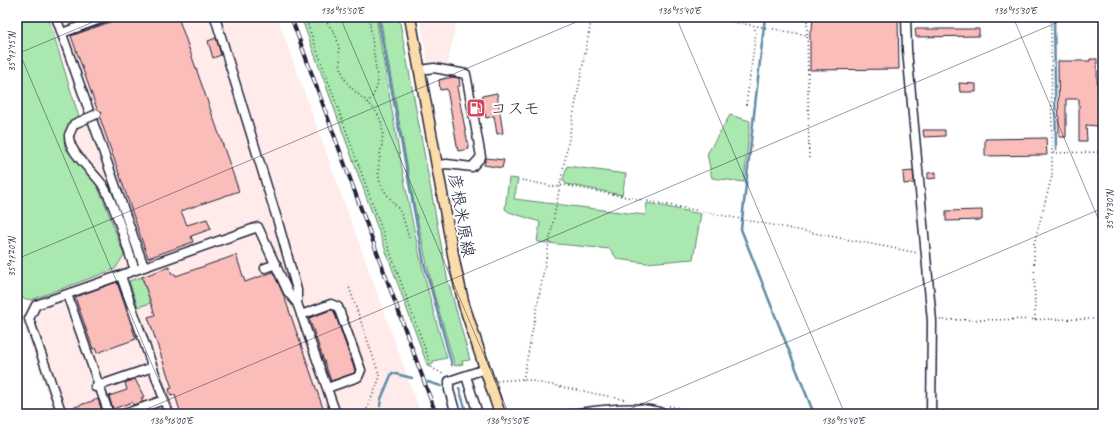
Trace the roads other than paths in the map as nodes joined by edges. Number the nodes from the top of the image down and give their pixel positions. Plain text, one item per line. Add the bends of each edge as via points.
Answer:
1 (56, 17) edge
2 (106, 17) edge
3 (215, 17) edge
4 (410, 17) edge
5 (906, 17) edge
6 (62, 33) junction
7 (420, 70) junction
8 (98, 114) dead end
9 (437, 165) junction
10 (276, 264) junction
11 (144, 267) junction
12 (265, 268) dead end
13 (135, 270) junction
14 (121, 276) junction
15 (67, 294) junction
16 (297, 303) junction
17 (301, 315) junction
18 (153, 367) junction
19 (485, 370) junction
20 (466, 376) junction
21 (97, 386) junction
22 (327, 388) junction
23 (164, 400) junction
24 (666, 410) edge
25 (62, 414) edge
26 (109, 414) edge
27 (124, 414) edge
28 (169, 414) edge
29 (336, 414) edge
30 (456, 414) edge
31 (478, 414) edge
32 (500, 414) edge
33 (572, 414) edge
34 (932, 414) edge

1 - 6 street
2 - 6 street
3 - 16 street via 278,222 297,290
4 - 7 main road, 彦根米原線
5 - 34 street via 932,320
6 - 11 street
7 - 9 main road, 彦根米原線
7 - 9 street via 434,68 466,74 481,157 472,167
8 - 13 street, bridge via 74,124 69,142 109,198
9 - 19 main road, 彦根米原線 via 464,305
10 - 11 street via 258,227
10 - 12 street
10 - 16 street via 288,292
11 - 13 street
13 - 14 street
14 - 15 street
14 - 18 street
15 - 21 street
15 - 25 street via 36,305 29,319
16 - 17 street
17 - 22 street
17 - 22 street via 331,304 338,307 361,370 358,377
18 - 21 street
18 - 23 street
19 - 20 street
19 - 32 main road, 彦根米原線
20 - 30 street via 450,381 449,390
20 - 31 street
21 - 26 street
22 - 29 street
23 - 27 street
23 - 28 street
24 - 33 street via 639,409

